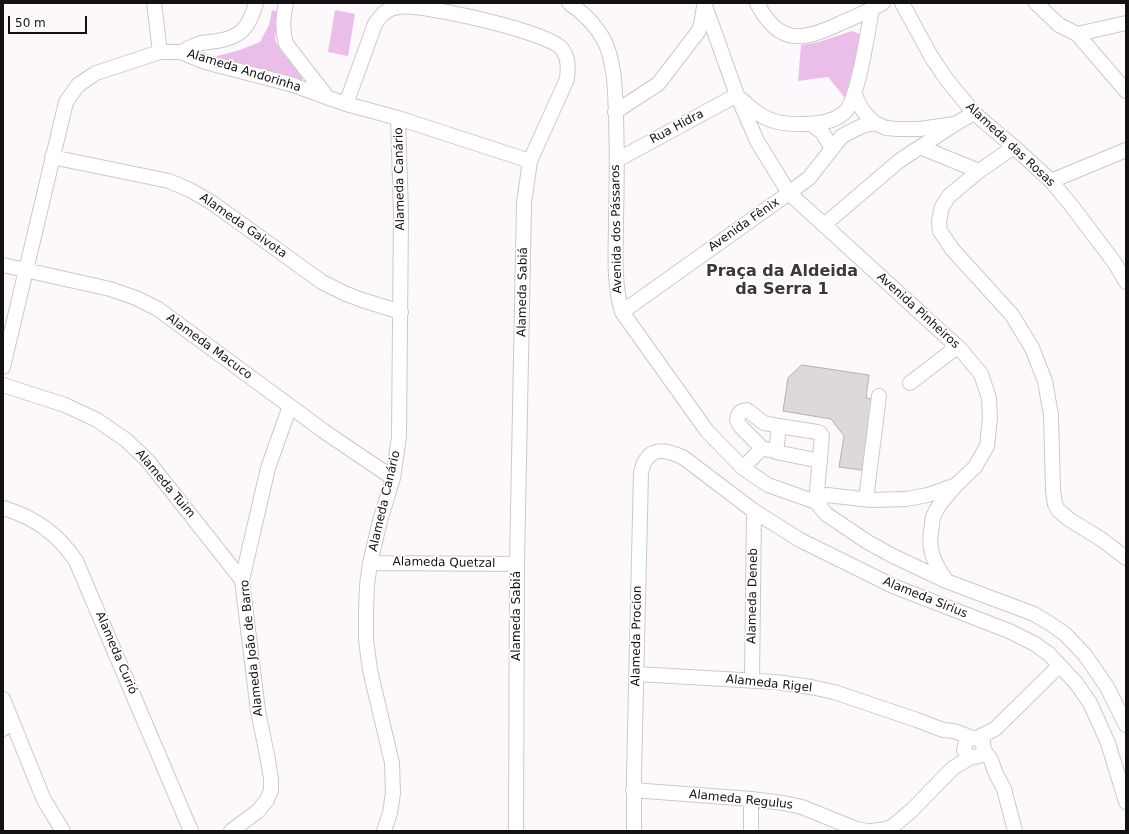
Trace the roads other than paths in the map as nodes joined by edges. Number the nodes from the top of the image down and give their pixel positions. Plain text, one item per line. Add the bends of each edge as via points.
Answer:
1 (154, 3) edge
2 (256, 3) edge
3 (286, 3) edge
4 (569, 3) edge
5 (704, 3) edge
6 (757, 3) edge
7 (902, 3) edge
8 (1036, 3) edge
9 (877, 6) edge
10 (1126, 24) edge
11 (1077, 34) junction
12 (201, 43) junction
13 (160, 52) junction
14 (181, 52) junction
15 (205, 62) junction
16 (1126, 91) edge
17 (855, 94) junction
18 (737, 95) junction
19 (328, 98) junction
20 (346, 104) junction
21 (615, 112) junction
22 (974, 113) junction
23 (398, 118) junction
24 (875, 123) junction
25 (811, 124) junction
26 (955, 124) junction
27 (920, 147) junction
28 (1014, 147) junction
29 (832, 148) junction
30 (1126, 150) edge
31 (52, 157) junction
32 (617, 160) junction
33 (530, 161) junction
34 (979, 171) junction
35 (1051, 182) junction
36 (789, 193) junction
37 (824, 225) junction
38 (3, 265) edge
39 (26, 270) junction
40 (1126, 282) edge
41 (401, 312) junction
42 (622, 312) junction
43 (958, 347) junction
44 (3, 367) edge
45 (910, 384) dead end
46 (3, 385) edge
47 (879, 396) dead end
48 (290, 406) junction
49 (779, 426) junction
50 (762, 448) junction
51 (659, 451) joint
52 (776, 452) junction
53 (820, 462) junction
54 (743, 468) junction
55 (393, 478) junction
56 (956, 485) junction
57 (868, 500) junction
58 (816, 502) junction
59 (3, 508) edge
60 (754, 511) junction
61 (1126, 558) edge
62 (370, 563) junction
63 (517, 564) junction
64 (242, 580) junction
65 (946, 581) junction
66 (1059, 666) junction
67 (637, 674) junction
68 (752, 681) junction
69 (3, 699) edge
70 (11, 718) junction
71 (1126, 725) edge
72 (3, 730) edge
73 (974, 748) junction
74 (634, 790) junction
75 (751, 799) junction
76 (1126, 802) edge
77 (515, 829) edge
78 (63, 831) edge
79 (191, 831) edge
80 (231, 831) edge
81 (384, 831) edge
82 (634, 831) edge
83 (751, 831) edge
84 (867, 831) edge
85 (872, 831) edge
86 (1015, 831) edge

1 - 13 street
2 - 12 street via 253,14 241,33 232,38
3 - 19 street via 283,33 286,44
4 - 21 street, Avenida dos Pássaros via 583,12 604,40 614,75
5 - 18 street
5 - 21 street via 698,32 658,84
6 - 9 street via 771,25 785,34 794,36 820,33
7 - 22 street, Alameda das Rosas via 940,70
8 - 11 street via 1059,25
9 - 17 street
10 - 11 street
11 - 16 street
12 - 14 street
12 - 15 street
13 - 14 street, Alameda Andorinha
13 - 31 street, Alameda Andorinha via 96,73 78,85 66,102
14 - 15 street, Alameda Andorinha
15 - 19 street, Alameda Andorinha via 290,84
17 - 24 street via 858,104
17 - 25 street via 846,112 823,123
18 - 25 street via 763,117 776,122
18 - 32 street, Rua Hidra
18 - 36 street, Avenida Pinheiros via 756,141
19 - 20 street, Alameda Andorinha
20 - 23 street, Alameda Andorinha
20 - 33 street, Alameda Sabiá via 375,24 382,14 391,8 413,7 469,16 531,33 557,44 567,58 568,67 567,79
21 - 32 street, Avenida dos Pássaros
22 - 26 street
22 - 28 street, Alameda das Rosas
23 - 33 street, Alameda Andorinha
23 - 41 street, Alameda Canário
24 - 26 street via 897,130
24 - 29 street, Avenida Fênix via 852,130 842,136
25 - 29 street via 822,132
26 - 27 street
27 - 34 street
27 - 37 street via 899,161
28 - 34 street
28 - 35 street, Alameda das Rosas
29 - 36 street, Avenida Fênix via 809,178
30 - 35 street
31 - 39 street, Alameda Andorinha
31 - 41 street, Alameda Gaivota via 169,182 190,190 212,202 322,282 356,298
32 - 42 street, Avenida dos Pássaros via 615,275
33 - 63 street, Alameda Sabiá via 524,203
34 - 61 street via 949,196 942,207 940,231 952,249 1012,315 1032,348 1045,381 1051,415 1053,490 1058,510
35 - 40 street, Alameda das Rosas via 1114,262
36 - 37 street, Avenida Pinheiros
36 - 42 street, Avenida Fênix
37 - 43 street, Avenida Pinheiros
38 - 39 street, Alameda Macuco
39 - 44 street, Alameda Andorinha
39 - 48 street, Alameda Macuco via 110,289 158,308
41 - 55 street, Alameda Canário via 399,437
42 - 54 street, Avenida dos Pássaros via 707,431
43 - 45 street
43 - 56 street, Avenida Pinheiros via 981,374 990,398 990,418 987,446 975,467
46 - 64 street, Alameda Tuim via 65,405 97,420 126,440 147,460
47 - 57 street
48 - 55 street, Alameda Macuco
48 - 64 street, Alameda João de Barro via 268,468
49 - 50 street via 764,423 747,410 738,415 740,426
49 - 52 street
49 - 53 street via 820,433
50 - 52 street
50 - 54 street
51 - 60 street, Alameda Sirius via 684,458
51 - 67 street, Alameda Procion via 648,456 641,472
52 - 53 street
53 - 58 street
54 - 58 street, Avenida dos Pássaros via 768,485
55 - 62 street, Alameda Canário
56 - 57 street, Avenida Pinheiros via 928,495 906,499
56 - 65 street, Avenida Pinheiros via 935,512 930,533 932,556
57 - 58 street via 827,495
58 - 65 street, Avenida dos Pássaros via 826,514 872,544 913,567
59 - 79 street, Alameda Curió via 18,512 58,537 76,561
60 - 66 street, Alameda Sirius via 800,540 893,586 1035,644 1049,654
60 - 68 street, Alameda Deneb
62 - 63 street, Alameda Quetzal
62 - 81 street, Alameda Canário via 366,604 367,648 392,763 393,793
63 - 77 street, Alameda Sabiá
64 - 80 street, Alameda João de Barro via 258,711 271,779 267,800 258,811
65 - 71 street, Avenida dos Pássaros via 1034,614 1065,634 1085,655 1107,687
66 - 73 street via 994,729 991,738
66 - 76 street, Alameda Sirius via 1076,683 1090,703 1108,743
67 - 68 street, Alameda Rigel
67 - 74 street, Alameda Procion
68 - 73 street, Alameda Rigel via 776,682 834,692 943,730 954,731
69 - 70 street
70 - 72 street
70 - 78 street via 44,800
73 - 85 street via 893,826
73 - 86 street, Alameda Rigel via 983,766 996,774 1007,799
74 - 75 street, Alameda Regulus
74 - 82 street, Alameda Procion
75 - 83 street
75 - 84 street, Alameda Regulus via 802,807

